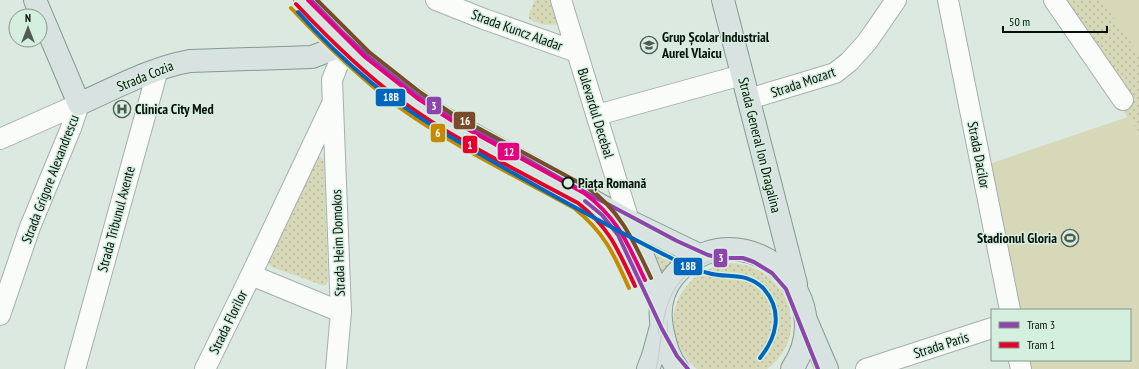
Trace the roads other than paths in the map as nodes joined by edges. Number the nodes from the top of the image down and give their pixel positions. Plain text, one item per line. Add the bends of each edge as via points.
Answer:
1 (35, 0) edge
2 (305, 0) edge
3 (436, 0) edge
4 (560, 0) edge
5 (723, 0) edge
6 (896, 0) edge
7 (948, 0) edge
8 (1054, 0) edge
9 (346, 44) junction
10 (576, 52) junction
11 (158, 69) junction
12 (742, 75) junction
13 (749, 98) junction
14 (1123, 100) dead end
15 (332, 102) junction
16 (79, 104) junction
17 (597, 115) junction
18 (0, 139) edge
19 (629, 221) junction
20 (699, 255) junction
21 (251, 275) junction
22 (797, 289) junction
23 (661, 302) junction
24 (1010, 309) edge
25 (341, 312) junction
26 (0, 315) edge
27 (806, 320) junction
28 (661, 326) junction
29 (991, 328) edge
30 (76, 369) edge
31 (205, 369) edge
32 (336, 369) edge
33 (648, 369) edge
34 (678, 369) edge
35 (792, 369) edge
36 (827, 369) edge
37 (866, 369) edge

1 - 16 main road, Strada Grigore Alexandrescu
2 - 9 main road
3 - 10 street, Strada Kuncz Aladar
4 - 10 street, Bulevardul Decebal
5 - 12 main road, Strada General Ion Dragalina
6 - 13 street, Strada Mozart via 867,42 835,73
7 - 24 street, Strada Dacilor
8 - 14 street
9 - 11 main road, Strada Cozia via 312,57 190,61
9 - 15 street, Strada Heim Domokos via 332,80
9 - 19 main road via 440,116
10 - 17 street, Bulevardul Decebal
11 - 16 main road, Strada Cozia
11 - 30 street, Strada Tribunul Axente
12 - 13 main road, Strada General Ion Dragalina
12 - 17 street
13 - 22 main road, Strada General Ion Dragalina
15 - 21 street, Strada Heim Domokos
15 - 25 street, Strada Heim Domokos
16 - 18 street, Strada Cozia
16 - 26 street, Strada Grigore Alexandrescu via 30,227
17 - 19 street, Bulevardul Decebal
19 - 20 main road
19 - 23 main road
20 - 22 main road via 722,250 754,253 768,259 782,270
20 - 23 main road via 676,275 666,288
21 - 25 street, Strada Heim Domokos
21 - 31 street, Strada Florilor
22 - 27 main road, Strada General Ion Dragalina
23 - 28 main road
25 - 32 street
27 - 35 main road via 804,345
27 - 36 main road
28 - 33 main road
28 - 34 main road via 673,363
29 - 37 street, Strada Paris

